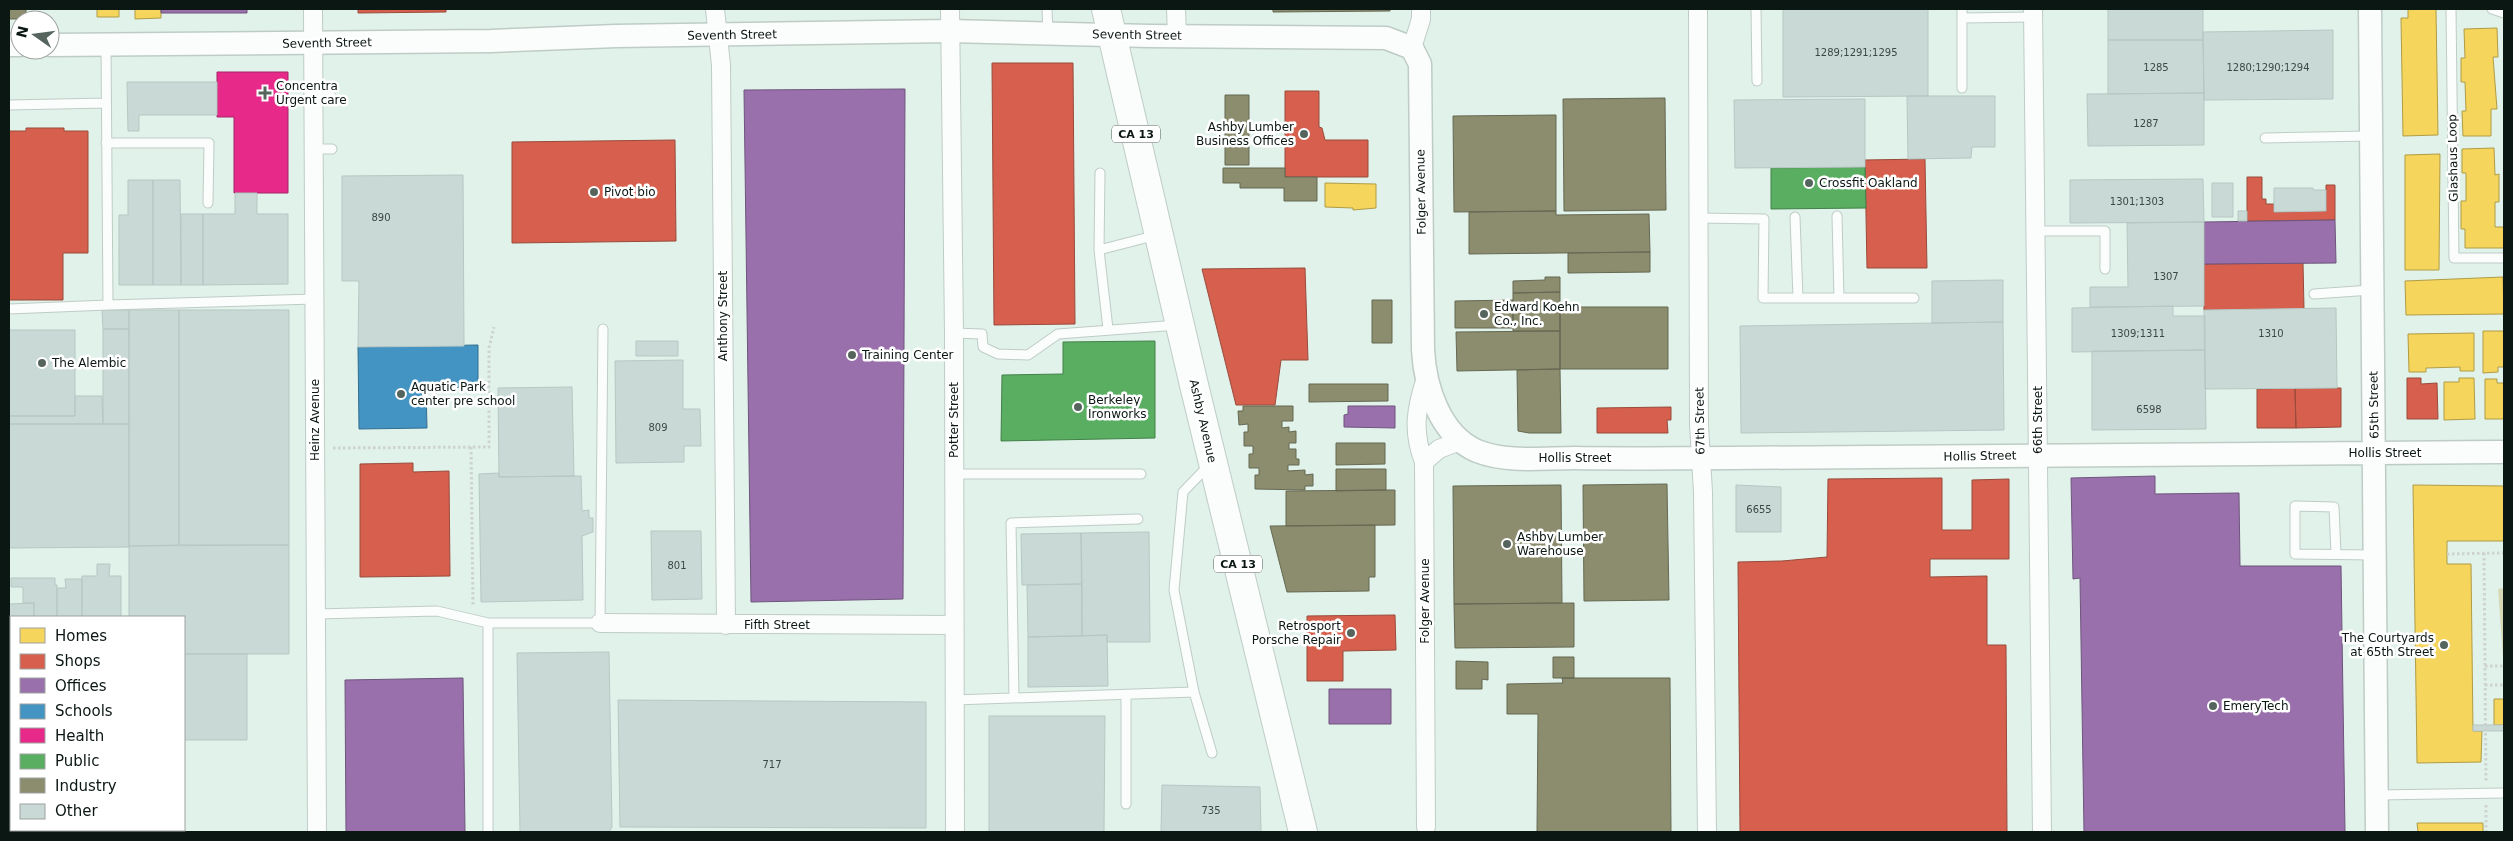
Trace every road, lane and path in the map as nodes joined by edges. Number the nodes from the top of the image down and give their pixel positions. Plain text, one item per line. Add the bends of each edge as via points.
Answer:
1 (313, 9) edge
2 (715, 9) edge
3 (950, 9) edge
4 (1047, 9) edge
5 (1176, 9) edge
6 (1421, 9) edge
7 (1698, 9) edge
8 (1756, 9) edge
9 (2370, 9) edge
10 (2451, 9) edge
11 (2492, 9) edge
12 (1962, 13) edge
13 (2033, 13) edge
14 (2504, 13) edge
15 (1109, 22) edge
16 (950, 31) junction
17 (1048, 33) junction
18 (718, 35) junction
19 (1177, 36) junction
20 (313, 43) junction
21 (106, 44) junction
22 (60, 45) edge
23 (1412, 48) junction
24 (1757, 80) dead end
25 (1962, 88) dead end
26 (106, 103) junction
27 (9, 105) edge
28 (2371, 136) junction
29 (2265, 138) dead end
30 (106, 142) junction
31 (314, 149) junction
32 (332, 149) dead end
33 (1100, 173) dead end
34 (208, 203) dead end
35 (1837, 216) dead end
36 (1795, 217) dead end
37 (1698, 218) junction
38 (2037, 231) junction
39 (1160, 234) junction
40 (1099, 250) junction
41 (2504, 258) edge
42 (2105, 269) dead end
43 (2372, 290) junction
44 (2314, 294) dead end
45 (1798, 298) junction
46 (1839, 298) junction
47 (1914, 298) dead end
48 (315, 299) junction
49 (108, 305) junction
50 (9, 310) edge
51 (1182, 324) junction
52 (494, 327) dead end
53 (603, 329) dead end
54 (1108, 329) junction
55 (954, 333) junction
56 (1426, 378) junction
57 (1443, 418) joint
58 (1460, 441) junction
59 (471, 447) junction
60 (316, 448) junction
61 (2504, 452) edge
62 (2374, 453) junction
63 (2038, 455) junction
64 (1700, 458) junction
65 (1213, 461) junction
66 (1424, 462) junction
67 (955, 474) junction
68 (1141, 474) dead end
69 (1138, 519) dead end
70 (2484, 553) junction
71 (2504, 553) edge
72 (2336, 554) junction
73 (2447, 554) dead end
74 (2376, 555) junction
75 (316, 614) junction
76 (474, 619) junction
77 (600, 622) junction
78 (488, 623) junction
79 (726, 624) junction
80 (954, 625) junction
81 (2485, 666) junction
82 (2504, 666) edge
83 (2504, 684) edge
84 (2485, 685) junction
85 (1194, 692) junction
86 (1126, 695) junction
87 (1014, 698) junction
88 (954, 700) junction
89 (1212, 753) dead end
90 (2504, 793) edge
91 (2486, 794) junction
92 (2377, 795) junction
93 (1126, 804) dead end
94 (1426, 829) edge
95 (317, 832) edge
96 (488, 832) edge
97 (955, 832) edge
98 (1304, 832) edge
99 (1707, 832) edge
100 (2042, 832) edge
101 (2377, 832) edge
102 (2486, 832) edge

1 - 20 street, Heinz Avenue
2 - 18 street, Anthony Street
3 - 16 street, Potter Street
4 - 17 lane
5 - 19 street
6 - 23 street
7 - 37 street, 67th Street
8 - 24 lane
9 - 28 street, 65th Street
10 - 41 lane, Glashaus Loop via 2454,258
11 - 14 lane
12 - 13 lane
12 - 25 lane
13 - 38 street, 66th Street
15 - 17 street, Seventh Street
15 - 19 street, Seventh Street
15 - 39 main road, Ashby Avenue / CA 13
16 - 17 street, Seventh Street
16 - 18 street, Seventh Street
16 - 55 street, Potter Street
18 - 20 street, Seventh Street
18 - 79 street, Anthony Street via 721,65
19 - 23 street, Seventh Street via 1373,37 1397,40
20 - 21 street, Seventh Street
20 - 31 street, Heinz Avenue via 323,96
21 - 22 street, Seventh Street
21 - 26 lane
23 - 56 street, Folger Avenue via 1420,64
26 - 27 lane
26 - 30 lane
28 - 29 lane
28 - 43 street, 65th Street
30 - 34 lane via 209,143
30 - 49 lane
31 - 32 lane
31 - 48 street, Heinz Avenue
33 - 40 lane
35 - 46 lane
36 - 45 lane
37 - 45 lane via 1764,219 1763,298
37 - 64 street, 67th Street
38 - 42 lane via 2105,231
38 - 63 street, 66th Street
39 - 40 lane
39 - 51 main road, Ashby Avenue / CA 13
40 - 54 lane
43 - 44 lane
43 - 62 street, 65th Street
45 - 46 lane
46 - 47 lane
48 - 49 lane
48 - 60 street, Heinz Avenue
49 - 50 lane
51 - 54 lane
51 - 65 main road, Ashby Avenue / CA 13
52 - 59 path via 489,348 490,446
53 - 77 lane
54 - 55 lane via 1058,334 1028,355 998,354 983,347 982,334
55 - 67 street, Potter Street
56 - 57 street, Folger Avenue
56 - 66 street, Folger Avenue via 1417,405 1418,446
57 - 58 street, Hollis Street
58 - 64 street, Hollis Street via 1477,451 1501,458
58 - 66 street via 1439,450
59 - 60 path
59 - 76 path
60 - 75 street, Heinz Avenue
61 - 62 street, Hollis Street
62 - 63 street, Hollis Street
62 - 74 street, 65th Street
63 - 64 street, Hollis Street
63 - 100 street, 66th Street
64 - 99 street, 67th Street
65 - 85 lane via 1183,492 1174,578
65 - 98 main road, Ashby Avenue / CA 13
66 - 94 street, Folger Avenue
67 - 68 lane
67 - 80 street, Potter Street
69 - 87 lane via 1011,523
70 - 71 path
70 - 73 path
70 - 81 path
72 - 72 lane via 2334,507 2296,506 2295,554
72 - 74 lane
74 - 92 street, 65th Street
75 - 76 lane via 437,610
75 - 95 street, Heinz Avenue
76 - 78 lane
77 - 78 lane
77 - 79 street, Fifth Street
78 - 96 lane
79 - 80 street, Fifth Street
80 - 88 street, Potter Street
81 - 82 path
81 - 84 path
83 - 84 path
84 - 91 path
85 - 86 lane
85 - 89 lane
86 - 87 lane
86 - 93 lane
87 - 88 lane
88 - 97 street, Potter Street
90 - 91 lane
91 - 92 lane
91 - 102 path
92 - 101 street, 65th Street

